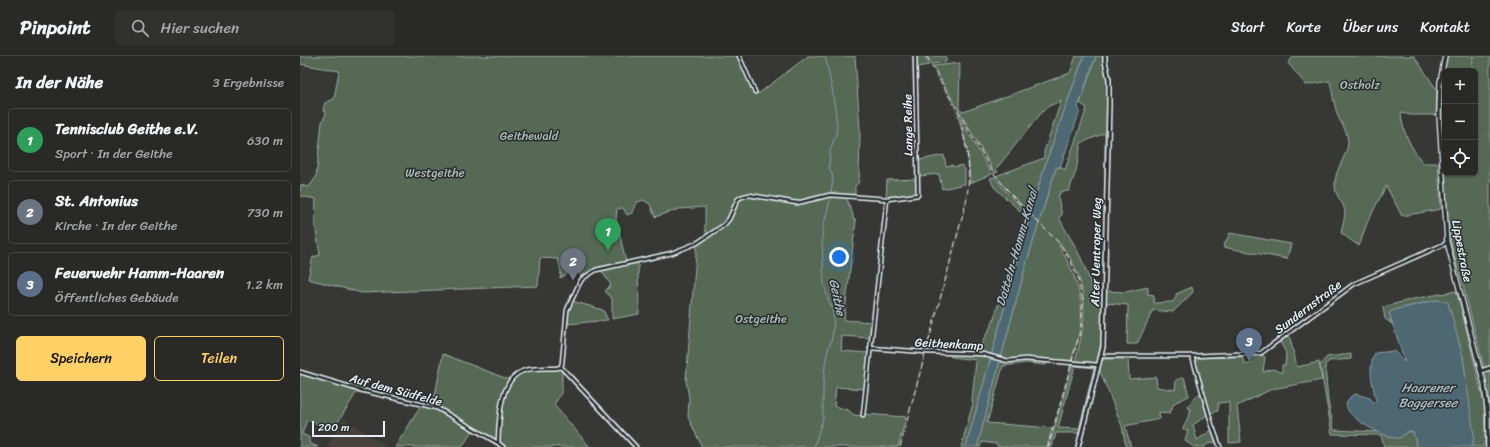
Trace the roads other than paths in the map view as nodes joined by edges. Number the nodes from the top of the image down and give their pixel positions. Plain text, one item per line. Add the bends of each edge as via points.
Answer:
1 (739, 56) edge
2 (915, 56) edge
3 (1105, 56) edge
4 (1445, 56) edge
5 (755, 92) dead end
6 (887, 199) junction
7 (1447, 242) junction
8 (870, 348) junction
9 (1100, 356) junction
10 (1192, 356) junction
11 (1098, 364) junction
12 (561, 367) junction
13 (1490, 368) edge
14 (1481, 371) junction
15 (300, 372) edge
16 (863, 415) dead end
17 (498, 443) junction
18 (503, 447) edge
19 (636, 447) edge
20 (1078, 447) edge
21 (1220, 447) edge
22 (1488, 447) edge

1 - 5 street
2 - 6 street, Lange Reihe via 918,195
3 - 9 street, Alter Uentroper Weg via 1109,78 1109,105 1103,341
4 - 7 main road, Lippestraße via 1438,99
6 - 8 street
6 - 12 street via 830,195 797,203 745,195 738,199 729,219 698,243 684,249 594,271 579,284 566,310
7 - 10 street, Sundernstraße via 1354,284 1261,353
7 - 14 main road, Lippestraße
8 - 11 street, Geithenkamp via 988,355 1011,361 1025,359
8 - 16 street
9 - 10 street, Sundernstraße
9 - 11 street, Alter Uentroper Weg
10 - 21 street
11 - 20 street, Alter Uentroper Weg
12 - 17 street via 524,370 514,377 502,397
12 - 19 street
13 - 14 street
14 - 22 main road, Lippestraße via 1488,408
15 - 17 street, Auf dem Südfelde via 360,390 437,408
17 - 18 street, Auf dem Südfelde

